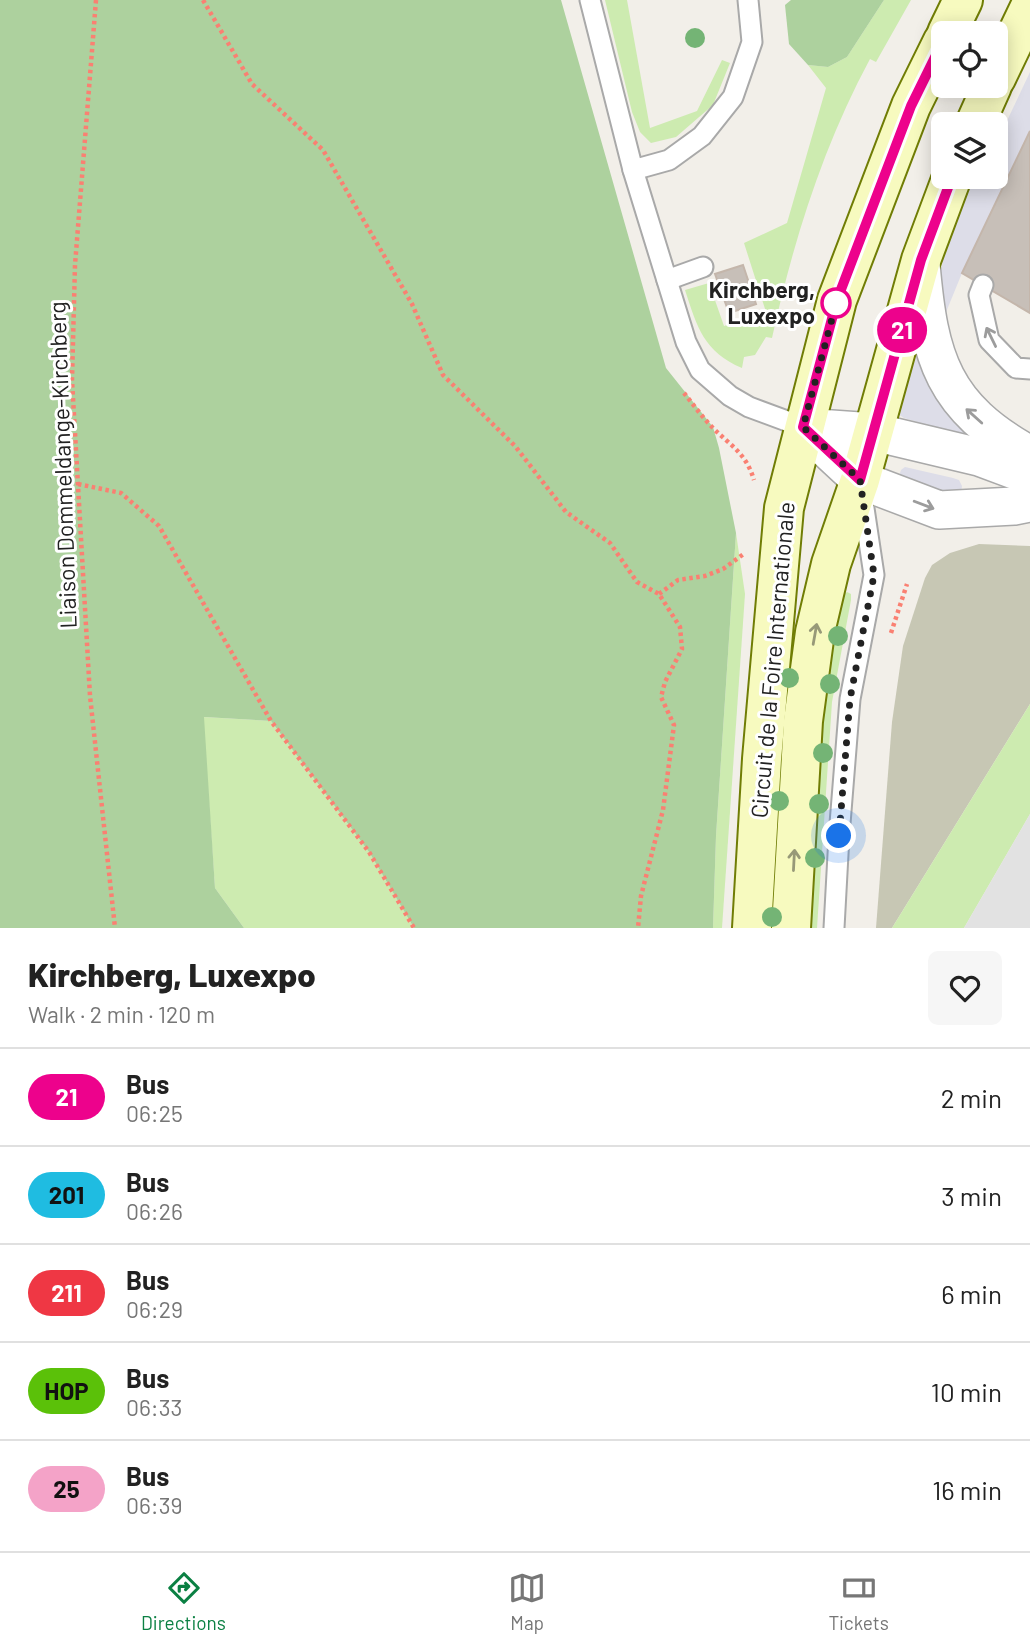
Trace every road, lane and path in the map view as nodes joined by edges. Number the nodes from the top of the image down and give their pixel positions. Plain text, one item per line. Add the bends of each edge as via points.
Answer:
1 (96, 0) edge
2 (203, 0) edge
3 (590, 0) edge
4 (748, 0) edge
5 (963, 0) edge
6 (1030, 7) edge
7 (953, 21) edge
8 (1008, 53) edge
9 (931, 65) edge
10 (633, 170) junction
11 (948, 189) edge
12 (921, 260) junction
13 (703, 267) dead end
14 (667, 280) junction
15 (983, 285) dead end
16 (1030, 369) edge
17 (803, 427) junction
18 (874, 432) junction
19 (1030, 455) edge
20 (1030, 476) edge
21 (860, 480) junction
22 (78, 484) junction
23 (1030, 503) edge
24 (756, 544) dead end
25 (907, 584) dead end
26 (659, 594) junction
27 (887, 643) dead end
28 (115, 928) edge
29 (414, 928) edge
30 (638, 928) edge
31 (752, 928) edge
32 (791, 928) edge
33 (834, 928) edge

1 - 22 path, Liaison Dommeldange-Kirchberg via 75,265 72,380
2 - 26 path via 252,84 323,150 412,304 443,375 516,446 566,512 610,543 637,582
3 - 10 lane
4 - 10 lane via 752,42 733,97 702,136 669,160
5 - 7 main road
6 - 8 main road
9 - 17 main road, Circuit de la Foire Internationale via 837,300
10 - 14 lane
11 - 12 main road, Circuit de la Foire Internationale
12 - 18 main road, Circuit de la Foire Internationale
19 -> 12 street via 998,437 963,405 942,373 930,334
13 - 14 lane
14 - 17 lane via 686,342 700,370 749,407
16 -> 15 lane via 1016,368 989,340 979,295
17 - 18 street
17 - 21 street
17 - 31 main road, Circuit de la Foire Internationale via 779,551
18 - 20 street via 978,457
18 - 21 main road, Circuit de la Foire Internationale
21 -> 23 street via 939,510
32 -> 21 main road, Circuit de la Foire Internationale via 803,721 815,632 831,564
21 - 33 lane via 874,575 850,699
22 - 28 path, Liaison Dommeldange-Kirchberg via 90,696
22 - 29 path via 121,493 159,526 271,721 369,852
24 - 26 path via 723,569 678,580
25 - 27 path
26 - 30 path via 680,627 682,649 662,696 674,726 663,810 641,896

